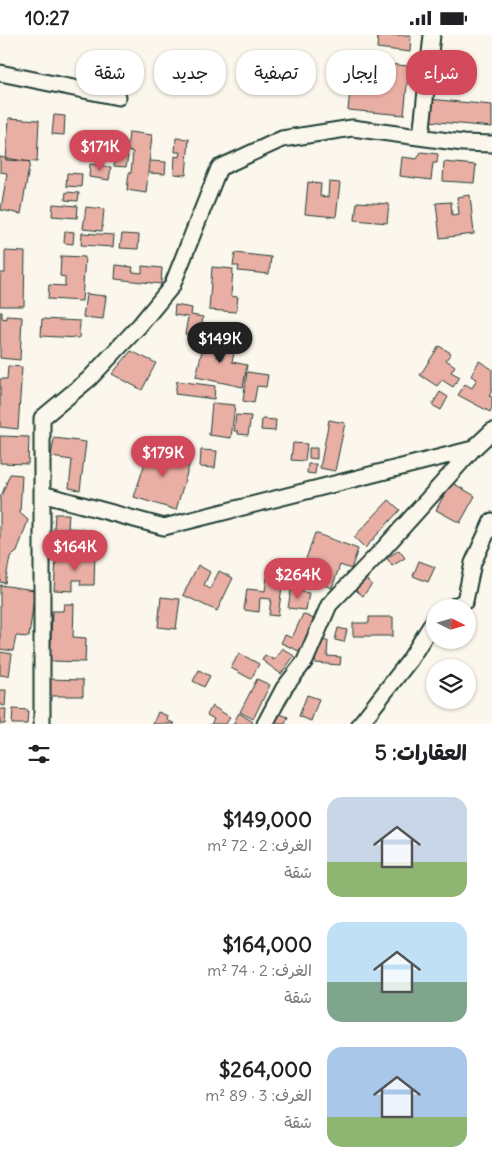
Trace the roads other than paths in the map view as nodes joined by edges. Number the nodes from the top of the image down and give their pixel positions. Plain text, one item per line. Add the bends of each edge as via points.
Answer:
1 (432, 35) edge
2 (0, 73) edge
3 (118, 97) dead end
4 (421, 137) junction
5 (492, 144) edge
6 (492, 431) edge
7 (473, 449) junction
8 (42, 494) junction
9 (492, 521) edge
10 (465, 599) edge
11 (426, 634) edge
12 (42, 724) edge
13 (265, 724) edge
14 (360, 724) edge

1 - 4 street
2 - 3 street
4 - 5 street
4 - 8 street via 352,128 282,139 219,168 172,286 89,379 42,418
6 - 7 street
7 - 8 street via 164,527
7 - 13 street via 329,605 305,661 284,688
8 - 12 street
9 - 10 street via 473,563
11 - 14 street

